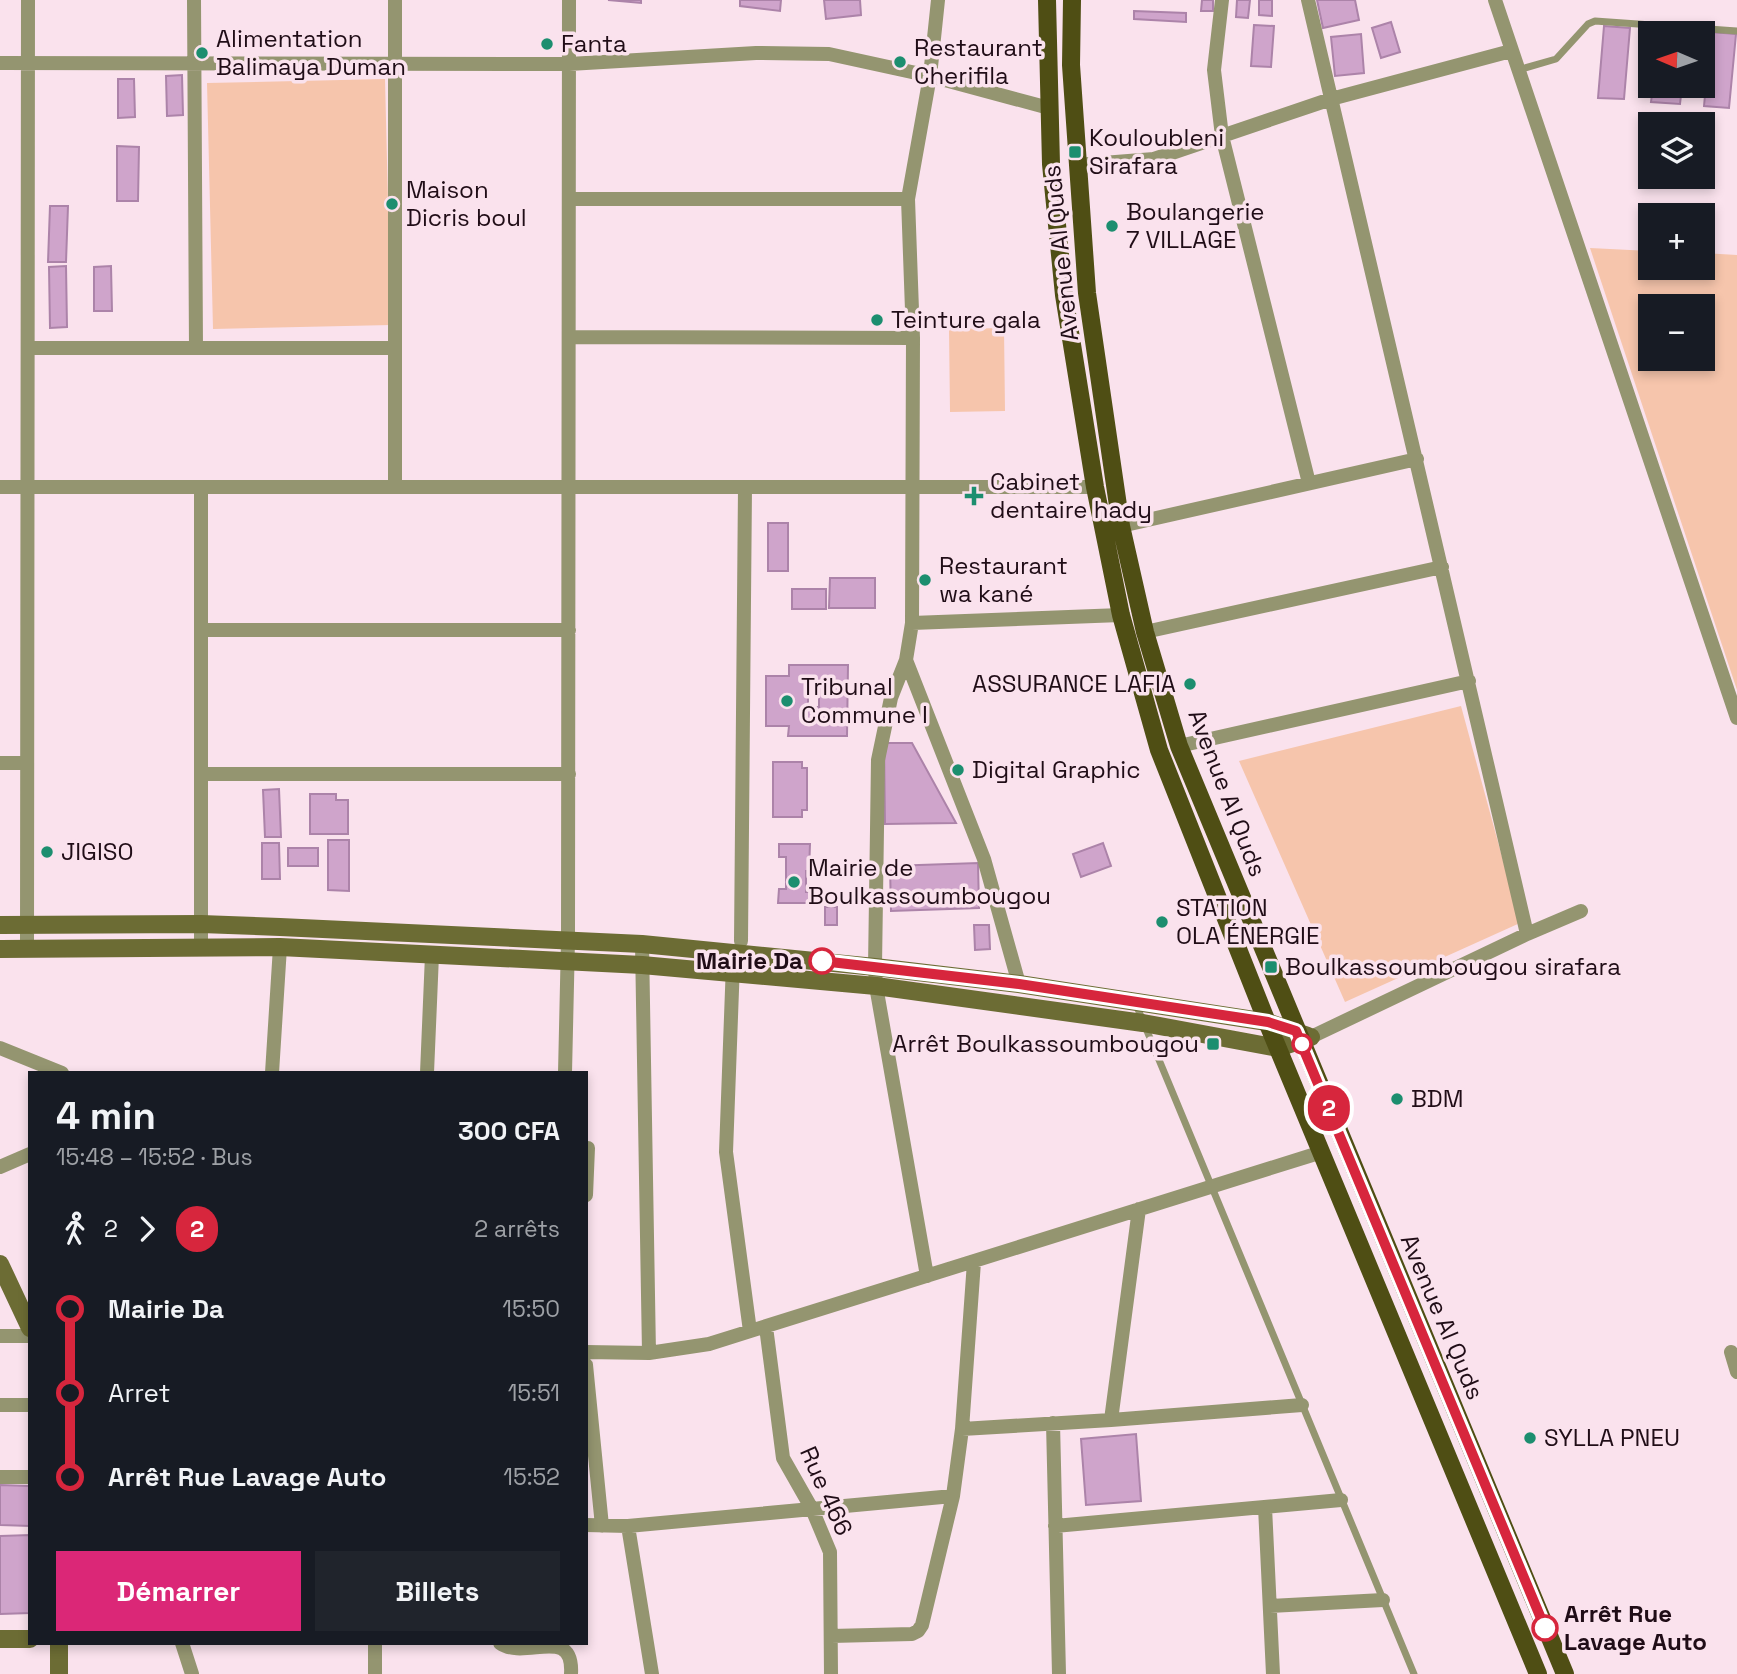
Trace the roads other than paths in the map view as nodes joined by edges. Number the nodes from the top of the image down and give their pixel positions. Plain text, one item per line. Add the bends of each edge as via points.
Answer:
1 (28, 0) edge
2 (194, 0) edge
3 (395, 0) edge
4 (569, 0) edge
5 (938, 0) edge
6 (1047, 0) edge
7 (1072, 0) edge
8 (1222, 0) edge
9 (1308, 0) edge
10 (1495, 0) edge
11 (1737, 31) edge
12 (1511, 51) junction
13 (0, 63) edge
14 (28, 63) junction
15 (194, 63) junction
16 (395, 64) junction
17 (569, 64) junction
18 (1518, 70) junction
19 (930, 76) junction
20 (1331, 99) junction
21 (1049, 108) junction
22 (1222, 136) junction
23 (1077, 165) junction
24 (569, 199) junction
25 (908, 199) junction
26 (569, 337) junction
27 (913, 338) junction
28 (28, 348) junction
29 (196, 348) junction
30 (395, 348) junction
31 (1417, 459) junction
32 (1309, 483) junction
33 (0, 486) edge
34 (28, 487) junction
35 (201, 487) junction
36 (395, 487) junction
37 (569, 487) junction
38 (746, 487) junction
39 (913, 487) junction
40 (1095, 487) junction
41 (1121, 526) junction
42 (1442, 567) junction
43 (1121, 615) junction
44 (912, 624) junction
45 (201, 630) junction
46 (569, 630) junction
47 (1144, 632) junction
48 (906, 660) junction
49 (1469, 681) junction
50 (1737, 718) edge
51 (1179, 746) junction
52 (0, 763) edge
53 (27, 763) junction
54 (201, 774) junction
55 (569, 774) junction
56 (1581, 911) dead end
57 (27, 924) junction
58 (201, 924) junction
59 (0, 925) edge
60 (1527, 934) junction
61 (568, 940) junction
62 (642, 944) junction
63 (201, 947) junction
64 (280, 947) junction
65 (737, 947) junction
66 (27, 948) junction
67 (0, 949) edge
68 (432, 955) junction
69 (568, 961) junction
70 (642, 965) junction
71 (875, 967) junction
72 (732, 973) junction
73 (1019, 984) junction
74 (876, 986) junction
75 (1134, 1001) junction
76 (1268, 1022) junction
77 (1143, 1023) junction
78 (1303, 1036) junction
79 (0, 1048) edge
80 (1278, 1048) junction
81 (57, 1071) edge
82 (272, 1071) edge
83 (427, 1071) edge
84 (565, 1071) edge
85 (1322, 1152) junction
86 (28, 1155) edge
87 (0, 1167) edge
88 (1212, 1186) junction
89 (1139, 1209) junction
90 (974, 1262) junction
91 (0, 1264) edge
92 (928, 1276) junction
93 (28, 1324) edge
94 (766, 1327) junction
95 (750, 1331) junction
96 (0, 1336) edge
97 (28, 1336) edge
98 (588, 1352) edge
99 (1731, 1352) dead end
100 (649, 1353) junction
101 (1737, 1372) edge
102 (588, 1385) edge
103 (0, 1405) edge
104 (28, 1405) edge
105 (1302, 1405) junction
106 (1111, 1420) junction
107 (1053, 1423) junction
108 (962, 1429) junction
109 (0, 1477) edge
110 (28, 1477) edge
111 (953, 1496) junction
112 (1341, 1500) junction
113 (1265, 1507) junction
114 (812, 1509) junction
115 (588, 1525) edge
116 (603, 1526) junction
117 (628, 1526) junction
118 (1055, 1526) junction
119 (1383, 1600) junction
120 (1269, 1606) junction
121 (831, 1636) junction
122 (0, 1639) edge
123 (28, 1639) edge
124 (59, 1645) edge
125 (184, 1645) edge
126 (375, 1645) edge
127 (503, 1645) edge
128 (59, 1674) edge
129 (192, 1674) edge
130 (375, 1674) edge
131 (571, 1674) edge
132 (652, 1674) edge
133 (831, 1674) edge
134 (1059, 1674) edge
135 (1273, 1674) edge
136 (1414, 1674) edge
137 (1538, 1674) edge
138 (1565, 1674) edge

1 - 14 street
2 - 15 street
3 - 16 street
4 - 17 street
5 - 19 street
6 - 21 main road, Avenue Al Quds
7 - 23 main road, Avenue Al Quds
8 - 22 street via 1214,70
9 - 20 street
10 - 12 street
11 - 18 lane via 1595,21 1556,59
12 - 18 street
12 - 20 street
13 - 14 street
14 - 15 street
14 - 28 street
15 - 16 street
15 - 29 street
16 - 17 street
16 - 30 street
17 - 19 street via 756,53 829,54
17 - 24 street
18 - 50 street
19 - 21 street
19 - 25 street
20 - 22 street
20 - 31 street
21 - 40 main road, Avenue Al Quds via 1064,295
22 - 23 street via 1154,159
22 - 32 street
23 - 41 main road, Avenue Al Quds via 1087,293
24 - 25 street
24 - 26 street
25 - 27 street
26 - 27 street
26 - 37 street
27 - 39 street
28 - 29 street
28 - 34 street
29 - 30 street
30 - 36 street
31 - 32 street
31 - 42 street
32 - 41 street
33 - 34 street
34 - 35 street
34 - 53 street
35 - 36 street
35 - 45 street
36 - 37 street
37 - 38 street
37 - 46 street
38 - 39 street
38 - 65 street
39 - 40 street
39 - 44 street
40 - 43 main road, Avenue Al Quds
41 - 47 main road, Avenue Al Quds
42 - 47 street
42 - 49 street
43 - 44 street
43 - 76 main road, Avenue Al Quds via 1159,750
44 - 48 street
45 - 46 street
45 - 54 street
46 - 55 street
47 - 51 main road, Avenue Al Quds
48 - 71 street via 891,698 878,760
48 - 73 street via 984,859
49 - 51 street
49 - 60 street
51 - 78 main road, Avenue Al Quds
52 - 53 street
53 - 57 street
54 - 55 street
54 - 58 street
55 - 61 street
56 - 60 street
57 - 58 main road
57 - 59 main road
57 - 66 street
58 - 61 main road
58 - 63 street
60 - 78 street
61 - 62 main road
61 - 69 street
62 - 65 main road
62 - 70 street
63 - 64 main road
63 - 66 main road
64 - 68 main road
64 - 82 street
65 - 71 main road
65 - 72 street
66 - 67 main road
68 - 69 main road
68 - 83 street
69 - 70 main road
69 - 84 street
70 - 72 main road
70 - 100 street
71 - 73 main road
71 - 74 street
72 - 74 main road
72 - 95 street via 726,1152
73 - 75 main road
74 - 77 main road
74 - 92 street
75 - 76 main road
75 - 77 lane
76 - 78 main road
76 - 80 main road, Avenue Al Quds
77 - 80 main road
77 - 88 lane
78 - 80 main road
78 - 138 main road, Avenue Al Quds
79 - 81 street
80 - 85 main road, Avenue Al Quds
85 - 88 street
85 - 137 main road, Avenue Al Quds
86 - 87 street
88 - 89 street
88 - 105 lane
89 - 90 street
89 - 106 street
90 - 92 street
90 - 108 street
91 - 93 main road
92 - 94 street
94 - 95 street
94 - 114 street, Rue 466 via 783,1458
95 - 100 street via 709,1344
96 - 97 street
98 - 100 street
99 - 101 street
102 - 116 street
103 - 104 street
105 - 106 street
105 - 112 lane
106 - 107 street
107 - 108 street
107 - 118 street
108 - 111 street
109 - 110 street
111 - 114 street
111 - 121 street via 918,1631
112 - 113 street
112 - 119 lane
113 - 118 street
113 - 120 street
114 - 117 street
114 - 121 street, Rue 466 via 830,1552
115 - 116 street
116 - 117 street
117 - 132 street
118 - 134 street
119 - 120 street
119 - 136 lane
120 - 135 street
121 - 133 street, Rue 466
122 - 123 main road
124 - 128 main road
125 - 129 street
126 - 130 street
127 - 131 street via 568,1650

